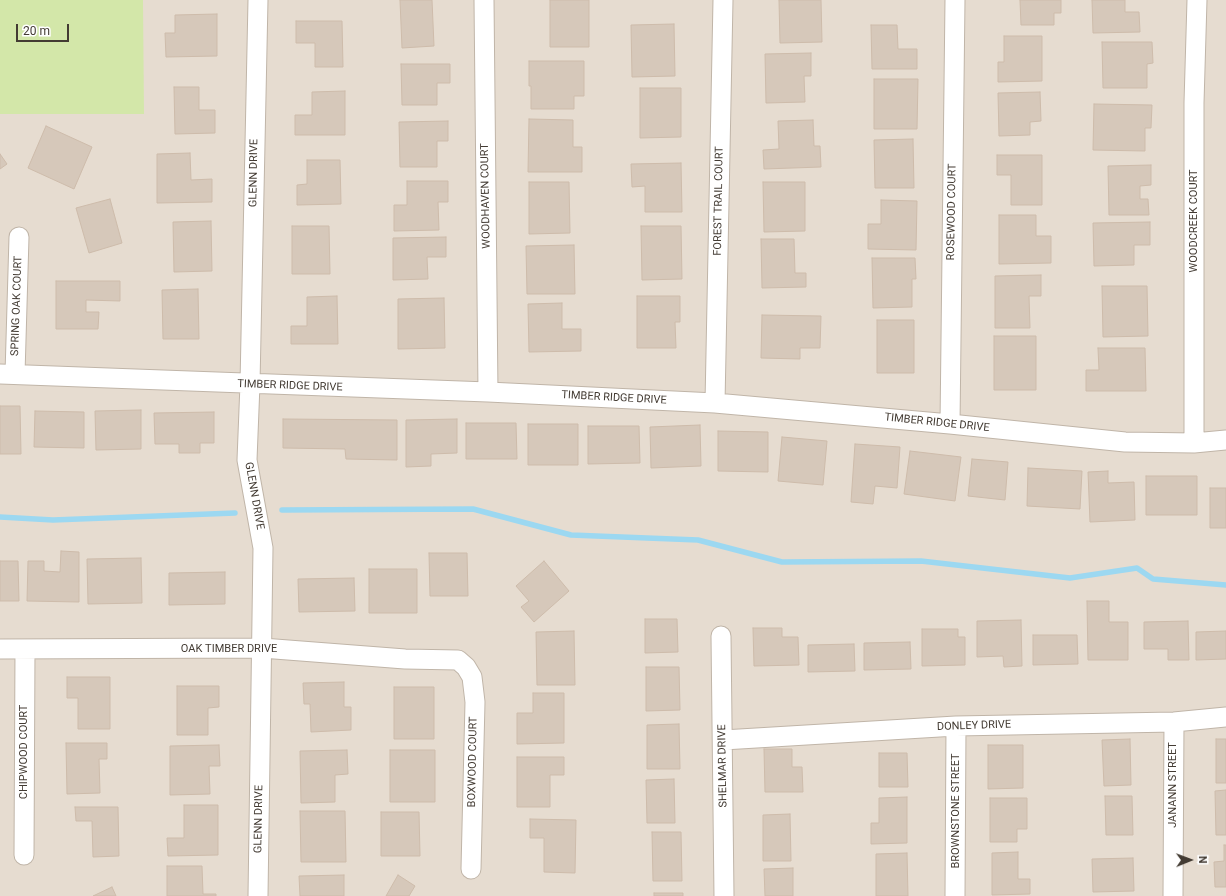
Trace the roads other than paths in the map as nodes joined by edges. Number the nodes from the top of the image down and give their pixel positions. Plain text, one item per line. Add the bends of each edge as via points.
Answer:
1 (258, 0) edge
2 (484, 0) edge
3 (723, 0) edge
4 (955, 0) edge
5 (1198, 0) edge
6 (19, 238) dead end
7 (8, 374) edge
8 (250, 384) junction
9 (488, 392) junction
10 (715, 403) junction
11 (950, 424) junction
12 (1226, 440) edge
13 (1194, 443) junction
14 (721, 636) dead end
15 (262, 648) junction
16 (0, 649) edge
17 (25, 650) junction
18 (458, 660) joint
19 (1226, 717) edge
20 (1174, 722) junction
21 (956, 726) junction
22 (723, 740) junction
23 (24, 855) dead end
24 (471, 869) dead end
25 (258, 896) edge
26 (724, 896) edge
27 (955, 896) edge
28 (1173, 896) edge

1 - 8 street, GLENN DRIVE
2 - 9 street, WOODHAVEN COURT
3 - 10 street, FOREST TRAIL COURT
4 - 11 street, ROSEWOOD COURT
5 - 13 street, WOODCREEK COURT via 1194,103
6 - 7 street, SPRING OAK COURT
7 - 8 street, TIMBER RIDGE DRIVE
8 - 9 street, TIMBER RIDGE DRIVE
8 - 15 street, GLENN DRIVE via 247,460 263,548
9 - 10 street, TIMBER RIDGE DRIVE
10 - 11 street, TIMBER RIDGE DRIVE
11 - 13 street, TIMBER RIDGE DRIVE via 1125,442
12 - 13 street, TIMBER RIDGE DRIVE
14 - 22 street, SHELMAR DRIVE
15 - 17 street, OAK TIMBER DRIVE
15 - 18 street, OAK TIMBER DRIVE via 405,659
15 - 25 street, GLENN DRIVE
16 - 17 street, OAK TIMBER DRIVE
17 - 23 street, CHIPWOOD COURT
18 - 24 street, BOXWOOD COURT via 472,677 475,702
19 - 20 street, DONLEY DRIVE
20 - 21 street, DONLEY DRIVE
20 - 28 street, JANANN STREET
21 - 22 street, DONLEY DRIVE
21 - 27 street, BROWNSTONE STREET
22 - 26 street, SHELMAR DRIVE

